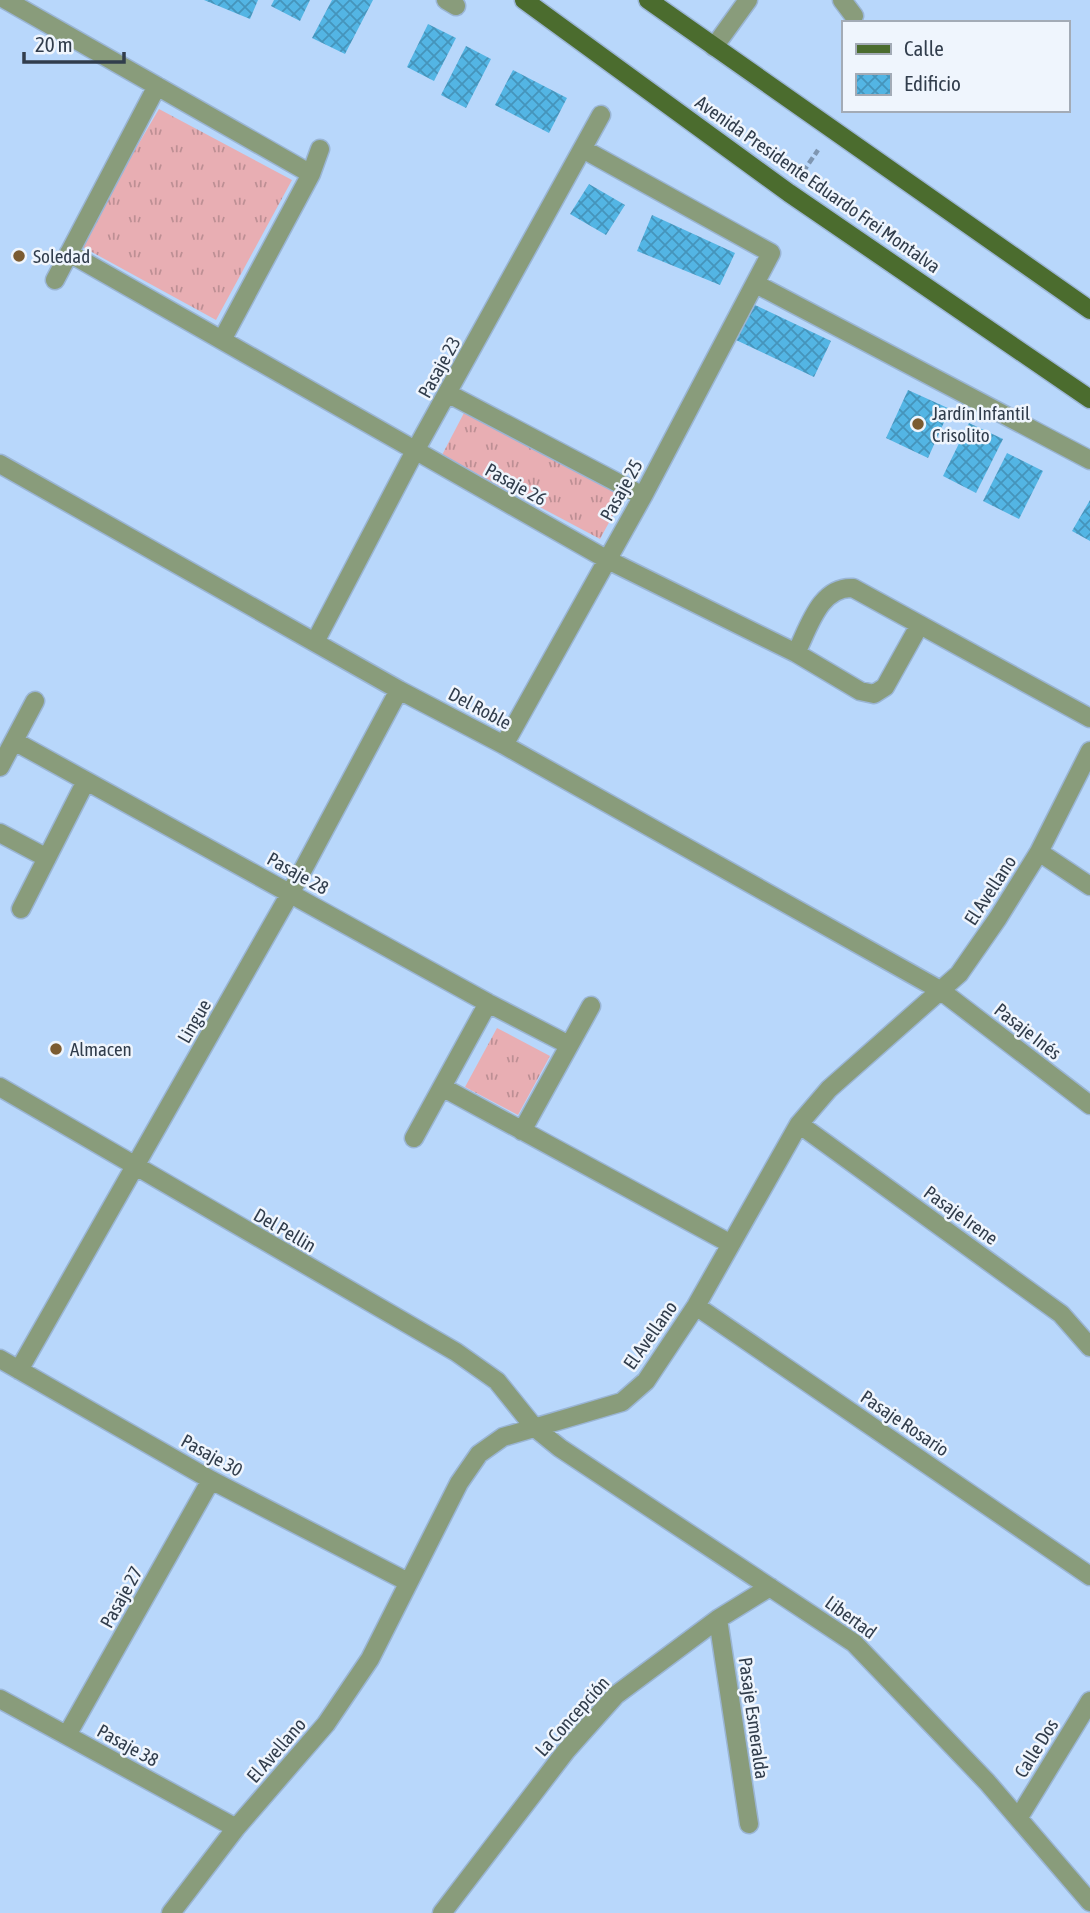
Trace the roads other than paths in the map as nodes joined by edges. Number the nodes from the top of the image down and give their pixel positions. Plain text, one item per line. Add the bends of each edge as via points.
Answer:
1 (6, 0) edge
2 (524, 0) edge
3 (648, 0) edge
4 (748, 0) edge
5 (842, 0) edge
6 (854, 16) dead end
7 (715, 47) junction
8 (157, 86) junction
9 (601, 115) dead end
10 (320, 149) dead end
11 (583, 149) junction
12 (311, 174) junction
13 (69, 253) junction
14 (55, 280) dead end
15 (756, 284) junction
16 (1090, 310) edge
17 (222, 340) junction
18 (449, 394) junction
19 (1090, 399) edge
20 (415, 452) junction
21 (1090, 460) edge
22 (0, 464) edge
23 (643, 496) junction
24 (606, 559) junction
25 (919, 626) junction
26 (316, 640) junction
27 (796, 653) junction
28 (399, 690) junction
29 (36, 701) dead end
30 (1090, 718) edge
31 (14, 741) junction
32 (504, 745) junction
33 (1090, 751) edge
34 (0, 768) edge
35 (86, 781) junction
36 (0, 833) edge
37 (1039, 852) junction
38 (47, 858) junction
39 (1090, 886) edge
40 (291, 892) junction
41 (21, 909) dead end
42 (940, 990) junction
43 (488, 1003) junction
44 (591, 1006) dead end
45 (569, 1045) junction
46 (0, 1087) edge
47 (442, 1087) junction
48 (1090, 1105) edge
49 (799, 1124) junction
50 (522, 1131) junction
51 (414, 1138) dead end
52 (134, 1167) junction
53 (731, 1244) junction
54 (696, 1306) junction
55 (1090, 1347) edge
56 (0, 1359) edge
57 (19, 1370) junction
58 (534, 1427) junction
59 (211, 1480) junction
60 (1090, 1576) edge
61 (408, 1582) junction
62 (770, 1587) junction
63 (718, 1619) junction
64 (0, 1699) edge
65 (1090, 1702) edge
66 (67, 1735) junction
67 (1019, 1817) junction
68 (749, 1824) dead end
69 (236, 1828) junction
70 (1090, 1902) edge
71 (171, 1913) edge
72 (442, 1913) edge

1 - 8 street
2 - 19 main road, Avenida Presidente Eduardo Frei Montalva via 789,192
3 - 7 main road
4 - 7 street
5 - 6 street
7 - 16 main road
8 - 12 street
8 - 13 street
9 - 11 street, Pasaje 23
10 - 12 street
11 - 15 street, Pasaje 25 via 771,253
11 - 18 street, Pasaje 23
12 - 17 street
13 - 14 street
13 - 17 street, Pasaje 26
15 - 21 street
15 - 23 street, Pasaje 25
17 - 20 street, Pasaje 26
18 - 20 street, Pasaje 23
18 - 23 street
20 - 24 street, Pasaje 26
20 - 26 street, Pasaje 23
22 - 26 street, Del Roble
23 - 24 street, Pasaje 25
24 - 27 street, Pasaje 26
24 - 32 street, Pasaje 25
25 - 27 street via 853,588 839,587 826,595
25 - 27 street, Pasaje 26 via 885,687 874,694 860,691
25 - 30 street
26 - 28 street, Del Roble
28 - 32 street, Del Roble
28 - 40 street, Lingue
29 - 31 street
31 - 34 street
31 - 35 street, Pasaje 28
32 - 42 street, Del Roble
33 - 37 street, El Avellano
35 - 38 street
35 - 40 street, Pasaje 28
36 - 38 street
37 - 39 street
37 - 42 street, El Avellano via 959,974
38 - 41 street
40 - 43 street, Pasaje 28
40 - 52 street, Lingue
42 - 48 street, Pasaje Inés
42 - 49 street, El Avellano via 829,1088
43 - 45 street, Pasaje 28
43 - 47 street
44 - 45 street
45 - 50 street
46 - 52 street, Del Pellin
47 - 50 street
47 - 51 street
49 - 53 street, El Avellano
49 - 55 street, Pasaje Irene via 1061,1314
50 - 53 street
52 - 57 street, Lingue
52 - 58 street, Del Pellin via 456,1352 497,1381
53 - 54 street, El Avellano
54 - 58 street, El Avellano via 646,1381 622,1402
54 - 60 street, Pasaje Rosario
56 - 57 street, Pasaje 30
57 - 59 street, Pasaje 30
58 - 61 street, El Avellano via 503,1437 479,1454
58 - 62 street, Libertad
59 - 61 street, Pasaje 30
59 - 66 street, Pasaje 27
61 - 69 street, El Avellano via 370,1658 326,1724
62 - 63 street, La Concepción
62 - 67 street, Libertad via 854,1643
63 - 68 street, Pasaje Esmeralda
63 - 72 street, La Concepción via 616,1695 566,1751
64 - 66 street, Pasaje 38
65 - 67 street, Calle Dos
66 - 69 street, Pasaje 38
67 - 70 street, Libertad
69 - 71 street, El Avellano

